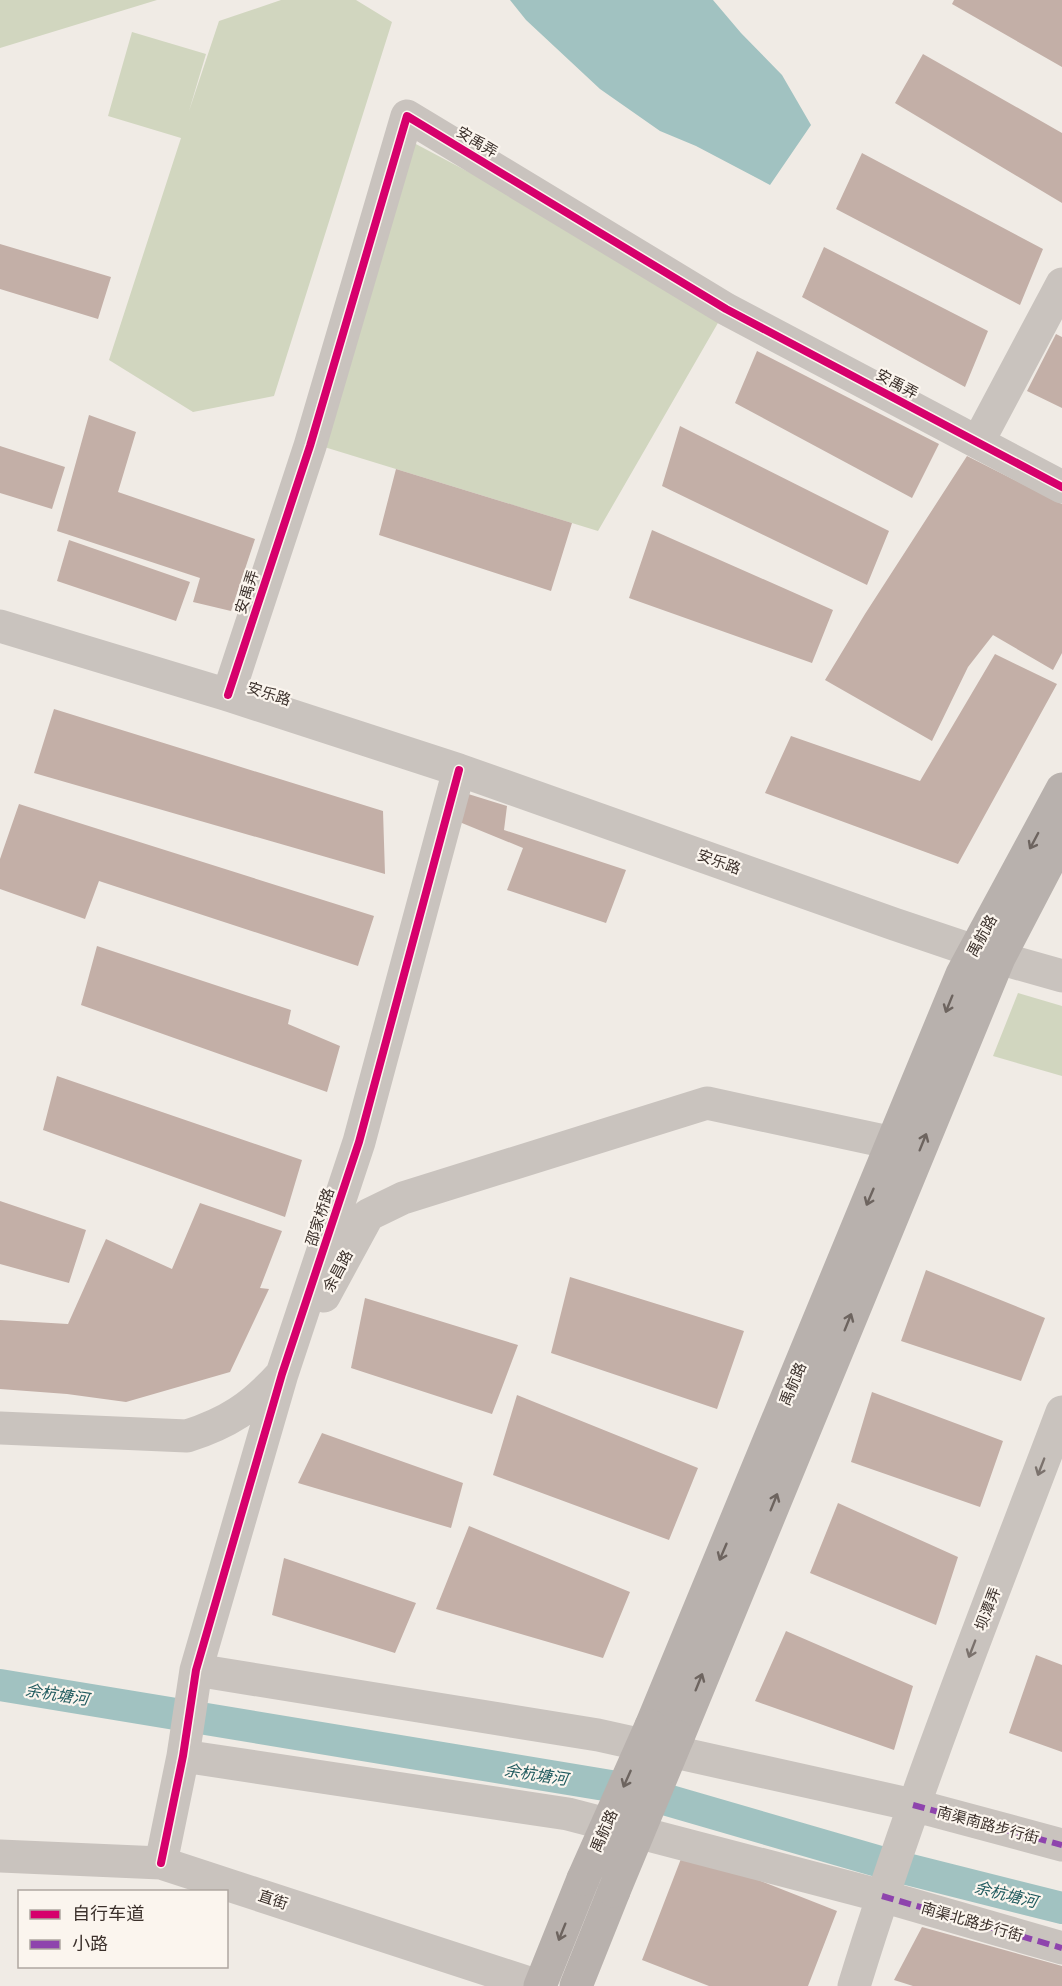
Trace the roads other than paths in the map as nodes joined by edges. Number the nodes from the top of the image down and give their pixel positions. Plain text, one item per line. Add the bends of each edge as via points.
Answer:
1 (1062, 284) edge
2 (978, 442) junction
3 (1062, 487) edge
4 (0, 626) edge
5 (228, 694) junction
6 (459, 770) junction
7 (1062, 789) edge
8 (1062, 837) edge
9 (987, 954) junction
10 (1062, 976) edge
11 (893, 1143) junction
12 (282, 1374) junction
13 (1062, 1412) edge
14 (0, 1428) edge
15 (196, 1670) junction
16 (664, 1731) junction
17 (183, 1756) junction
18 (913, 1805) junction
19 (1062, 1845) edge
20 (0, 1856) edge
21 (161, 1863) junction
22 (884, 1890) junction
23 (1062, 1948) edge
24 (539, 1986) edge
25 (576, 1986) edge
26 (854, 1986) edge

1 - 2 street
2 - 3 street, 安禹弄
2 - 5 street, 安禹弄 via 726,309 407,116 310,446
4 - 5 street, 安乐路
5 - 6 street, 安乐路
6 - 9 street, 安乐路
6 - 12 street, 邵家桥路 via 359,1142
7 -> 9 main road, 禹航路
8 - 9 main road, 禹航路
9 - 10 street, 安乐路
9 -> 11 main road, 禹航路 via 962,974
16 -> 9 main road, 禹航路
11 - 12 street, 余昌路 via 707,1103 403,1198 368,1215
11 -> 16 main road, 禹航路
12 - 14 street, 余昌路 via 242,1412 216,1427 187,1436
12 - 15 street, 邵家桥路
13 -> 18 street, 坝潭弄
15 - 17 street, 邵家桥路
15 - 18 street, 南渠南路步行街 via 598,1735
16 -> 24 main road, 禹航路, bridge via 583,1879
16 - 25 main road, bridge via 614,1891
17 - 21 street, 邵家桥路
17 - 22 street, 南渠北路步行街 via 568,1814
18 - 19 street, 南渠南路步行街
18 - 22 street, 坝潭弄
20 - 21 street, 直街
21 - 24 street, 直街
22 - 23 street, 南渠北路步行街
22 - 26 street, 坝潭弄

